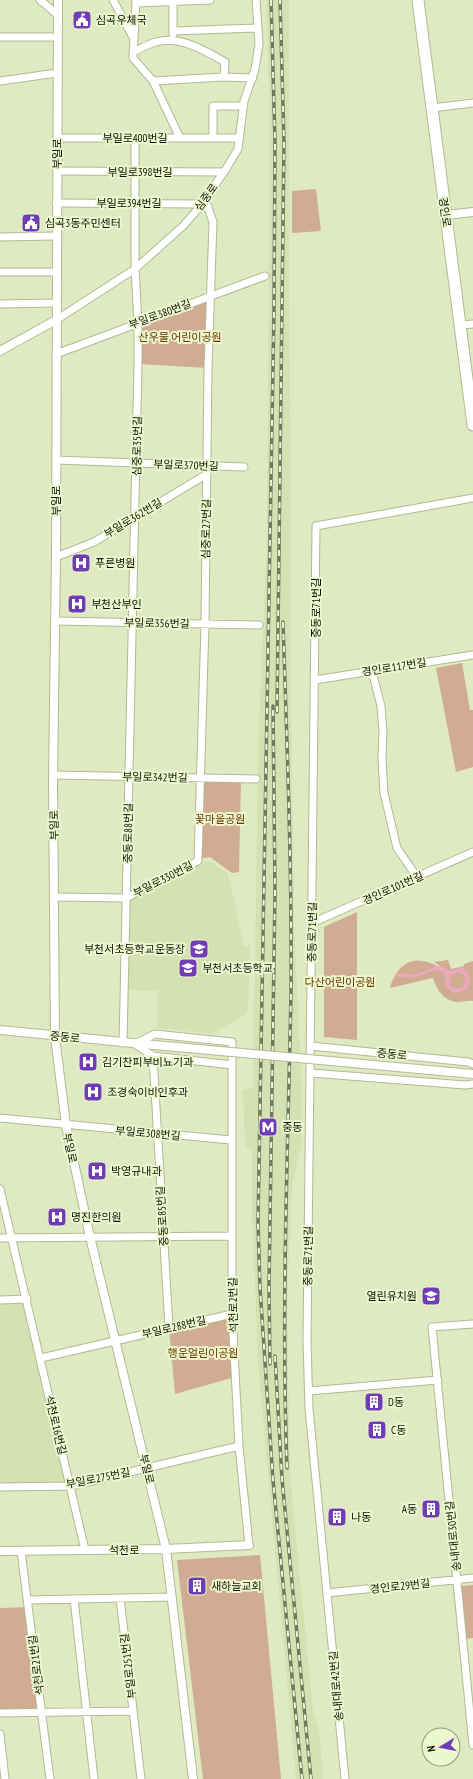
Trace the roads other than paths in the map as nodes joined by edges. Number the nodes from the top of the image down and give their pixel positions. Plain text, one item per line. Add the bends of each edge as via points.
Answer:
1 (40, 0) edge
2 (58, 0) edge
3 (113, 0) edge
4 (210, 0) edge
5 (256, 0) edge
6 (418, 0) edge
7 (136, 1) edge
8 (173, 1) junction
9 (58, 14) junction
10 (258, 28) junction
11 (173, 31) junction
12 (0, 37) edge
13 (57, 37) junction
14 (134, 39) junction
15 (173, 40) junction
16 (133, 52) junction
17 (57, 73) junction
18 (224, 77) junction
19 (252, 78) junction
20 (0, 81) edge
21 (153, 81) junction
22 (473, 103) edge
23 (243, 106) junction
24 (432, 108) junction
25 (57, 138) junction
26 (135, 138) junction
27 (180, 138) junction
28 (213, 138) junction
29 (239, 138) junction
30 (57, 171) junction
31 (135, 171) junction
32 (224, 172) junction
33 (203, 201) junction
34 (56, 203) junction
35 (135, 203) junction
36 (473, 212) edge
37 (446, 215) junction
38 (56, 236) junction
39 (0, 237) edge
40 (135, 270) junction
41 (0, 272) edge
42 (56, 272) junction
43 (265, 276) dead end
44 (211, 295) junction
45 (56, 302) junction
46 (0, 304) edge
47 (56, 320) junction
48 (138, 322) junction
49 (473, 324) edge
50 (461, 326) junction
51 (0, 351) edge
52 (56, 354) junction
53 (473, 425) edge
54 (56, 460) junction
55 (136, 463) junction
56 (207, 466) junction
57 (244, 467) dead end
58 (207, 474) junction
59 (473, 498) edge
60 (135, 517) junction
61 (56, 557) junction
62 (55, 621) junction
63 (133, 623) junction
64 (204, 624) junction
65 (258, 625) dead end
66 (473, 655) edge
67 (372, 671) junction
68 (315, 680) junction
69 (54, 775) junction
70 (129, 777) junction
71 (200, 778) junction
72 (256, 779) dead end
73 (473, 852) edge
74 (198, 860) joint
75 (417, 877) junction
76 (55, 897) junction
77 (126, 898) junction
78 (312, 923) junction
79 (0, 1030) edge
80 (55, 1036) junction
81 (123, 1043) junction
82 (135, 1044) junction
83 (311, 1046) junction
84 (153, 1056) junction
85 (232, 1064) junction
86 (473, 1064) edge
87 (311, 1073) junction
88 (473, 1074) edge
89 (473, 1084) edge
90 (0, 1118) edge
91 (66, 1125) junction
92 (157, 1134) junction
93 (231, 1140) junction
94 (0, 1189) edge
95 (232, 1236) junction
96 (90, 1237) junction
97 (163, 1237) junction
98 (0, 1238) edge
99 (12, 1238) junction
100 (27, 1299) junction
101 (0, 1300) edge
102 (232, 1314) junction
103 (473, 1324) edge
104 (169, 1328) junction
105 (116, 1341) junction
106 (41, 1358) junction
107 (438, 1380) junction
108 (309, 1391) junction
109 (239, 1446) junction
110 (147, 1468) junction
111 (71, 1486) junction
112 (0, 1487) edge
113 (249, 1545) joint
114 (166, 1549) junction
115 (85, 1550) junction
116 (0, 1551) edge
117 (21, 1551) junction
118 (473, 1578) edge
119 (457, 1580) junction
120 (327, 1593) junction
121 (172, 1597) junction
122 (74, 1598) junction
123 (120, 1598) junction
124 (28, 1600) junction
125 (133, 1711) junction
126 (0, 1713) edge
127 (42, 1713) junction
128 (86, 1713) junction
129 (0, 1734) edge
130 (473, 1746) edge
131 (5, 1779) edge
132 (50, 1779) edge
133 (94, 1779) edge
134 (141, 1779) edge
135 (193, 1779) edge
136 (345, 1779) edge

1 - 9 street
2 - 9 street, 부일로
3 - 14 street
4 - 8 street
5 - 10 street, 심중로
6 - 24 main road, 경인로
7 - 8 street
7 - 14 street
8 - 11 street
9 - 13 street, 부일로
10 - 11 street
10 - 19 street, 심중로 via 259,44
11 - 15 street
12 - 13 street
13 - 17 street, 부일로
14 - 16 street
15 - 16 street via 156,42
15 - 18 street via 198,48 225,62
16 - 21 street via 133,58
17 - 20 street
17 - 25 street, 부일로
18 - 19 street
18 - 21 street
19 - 23 street, 심중로
21 - 27 street
22 - 24 street
23 - 28 street via 213,106
23 - 29 street, 심중로
24 - 37 main road, 경인로
25 - 26 street, 부일로400번길
25 - 30 street, 부일로
26 - 27 street, 부일로400번길
26 - 31 street
27 - 28 street, 부일로400번길
28 - 29 street, 부일로400번길
29 - 32 street, 심중로 via 238,149
30 - 31 street, 부일로398번길
30 - 34 street, 부일로
31 - 32 street, 부일로398번길
31 - 35 street
32 - 33 street, 심중로
33 - 35 street, 부일로394번길
33 - 40 street, 심중로 via 183,226
33 - 44 street, 심중로27번길 via 213,222
34 - 35 street, 부일로394번길
34 - 38 street, 부일로
35 - 40 street
36 - 37 street
37 - 50 main road, 경인로
38 - 39 street
38 - 42 street, 부일로
40 - 47 street, 심중로
40 - 48 street, 심중로35번길
41 - 42 street
42 - 45 street, 부일로
43 - 44 street, 부일로380번길
44 - 48 street, 부일로380번길
44 - 56 street, 심중로27번길
45 - 46 street
45 - 47 street, 부일로
47 - 51 street, 심중로
47 - 52 street, 부일로
48 - 52 street, 부일로380번길
48 - 55 street, 심중로35번길
49 - 50 street
50 - 53 main road, 경인로
52 - 54 street, 부일로
54 - 55 street, 부일로370번길
54 - 61 street, 부일로
55 - 56 street, 부일로370번길
55 - 60 street, 심중로35번길
56 - 57 street, 부일로370번길
56 - 58 street, 심중로27번길
58 - 60 street, 부일로362번길
58 - 64 street, 심중로27번길
59 - 68 street, 중동로71번길 via 316,526
60 - 61 street, 부일로362번길 via 94,542
60 - 63 street, 심중로35번길
61 - 62 street, 부일로
62 - 63 street, 부일로356번길
62 - 69 street, 부일로
63 - 64 street, 부일로356번길
63 - 70 street, 중동로88번길
64 - 65 street, 부일로356번길
64 - 71 street, 심중로27번길
66 - 67 street, 경인로117번길
67 - 68 street, 경인로117번길
67 - 75 street via 381,706 386,801 396,848
68 - 78 street, 중동로71번길
69 - 70 street, 부일로342번길
69 - 76 street, 부일로
70 - 71 street, 부일로342번길
70 - 77 street, 중동로88번길
71 - 72 street, 부일로342번길
71 - 74 street, 심중로27번길
73 - 75 street, 경인로101번길
74 - 77 street, 부일로330번길
75 - 78 street, 경인로101번길
76 - 77 street, 부일로330번길
76 - 80 street, 부일로
77 - 81 street, 중동로88번길
78 - 83 street, 중동로71번길
79 - 80 street, 중동로
80 - 81 street, 중동로
80 - 91 street, 부일로
81 - 82 street, 중동로
82 - 84 street
82 - 85 street, 석천로2번길 via 155,1034 232,1042
82 - 88 street, 중동로, bridge
83 - 86 street, 중동로
83 - 87 street, 중동로71번길
84 - 85 street
84 - 92 street, 중동로85번길
85 - 93 street, 석천로2번길
87 - 89 street
87 - 108 street, 중동로71번길 via 307,1340
90 - 91 street, 부일로308번길
91 - 92 street, 부일로308번길
91 - 96 street, 부일로
92 - 93 street, 부일로308번길
92 - 97 street, 중동로85번길
93 - 95 street, 석천로2번길
94 - 99 street, 석천로16번길
95 - 97 street
95 - 102 street, 석천로2번길
96 - 97 street
96 - 99 street
96 - 105 street, 부일로
97 - 104 street, 중동로85번길
98 - 99 street
99 - 100 street, 석천로16번길
100 - 101 street
100 - 106 street, 석천로16번길
102 - 104 street, 부일로288번길
102 - 109 street, 석천로2번길
103 - 107 street, 송내대로30번길 via 432,1327
104 - 105 street, 부일로288번길
105 - 106 street
105 - 110 street, 부일로
106 - 111 street, 석천로16번길
107 - 108 street
107 - 119 street, 송내대로30번길
108 - 120 street, 중동로71번길
109 - 110 street, 부일로275번길
109 - 113 street, 석천로2번길
110 - 111 street, 부일로275번길
110 - 114 street, 부일로
111 - 112 street, 부일로275번길
111 - 115 street, 석천로16번길
113 - 114 street, 석천로
114 - 115 street, 석천로
114 - 121 street, 부일로
115 - 117 street, 석천로
116 - 117 street, 석천로
117 - 124 street, 석천로21번길
118 - 119 street, 경인로29번길
119 - 120 street, 경인로29번길
119 - 130 street, 송내대로30번길
120 - 136 street, 송내대로42번길
121 - 123 street
121 - 135 street, 부일로
122 - 123 street
122 - 124 street
122 - 128 street
123 - 125 street, 부일로251번길
124 - 127 street, 석천로21번길
125 - 128 street, 부일로251번길
125 - 134 street
126 - 127 street, 부일로251번길
127 - 128 street, 부일로251번길
127 - 132 street, 석천로21번길
128 - 133 street
129 - 131 street

